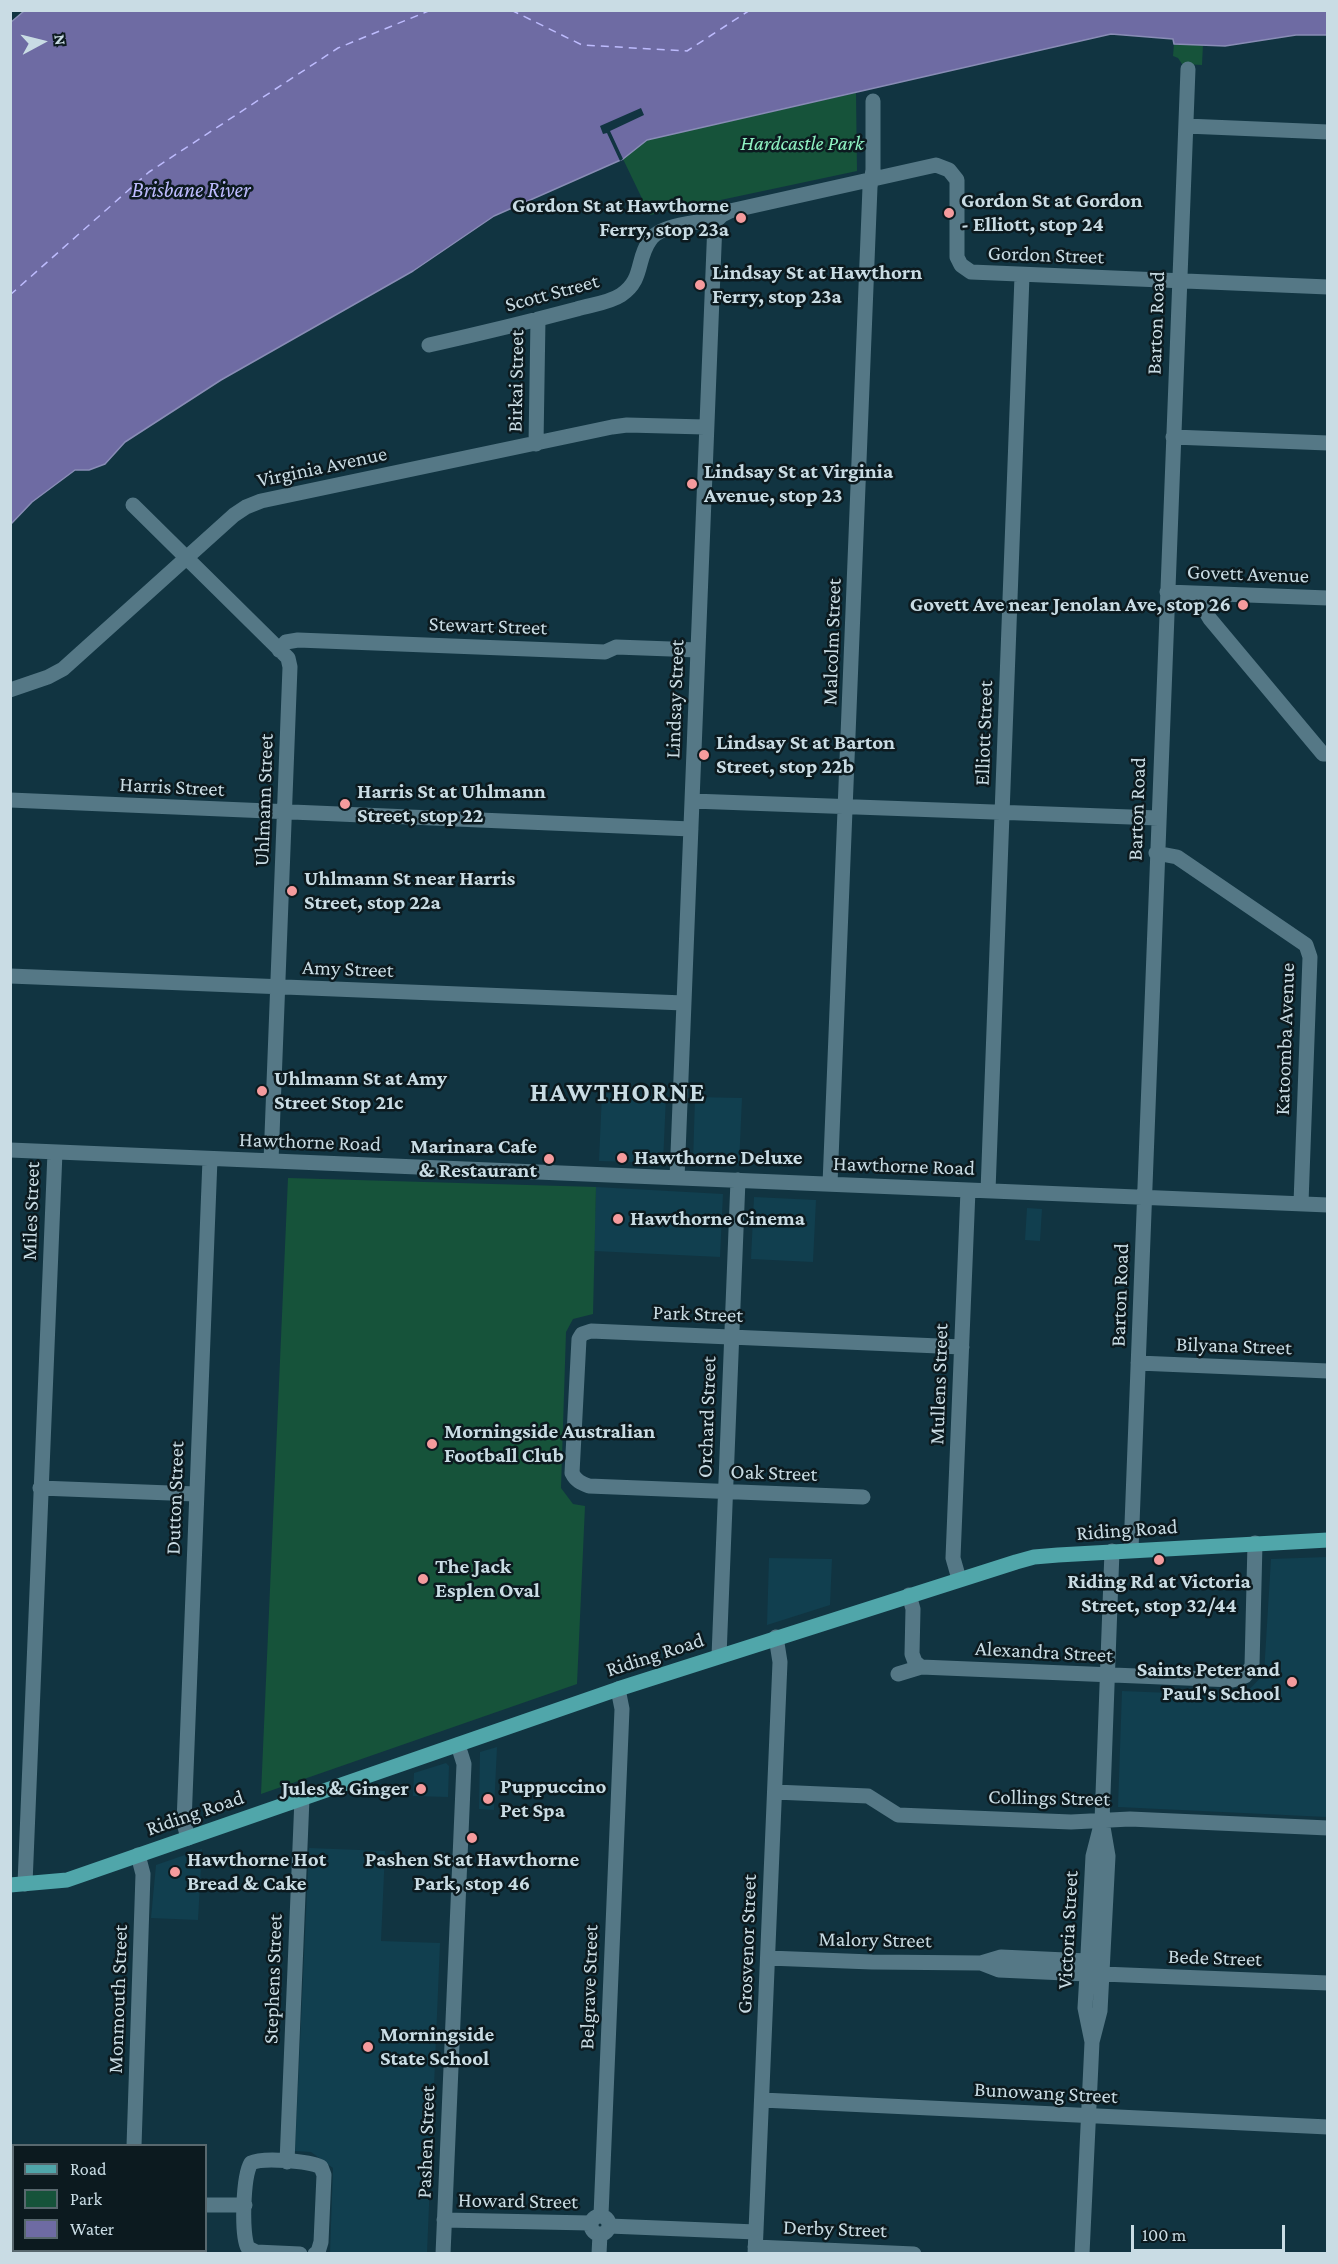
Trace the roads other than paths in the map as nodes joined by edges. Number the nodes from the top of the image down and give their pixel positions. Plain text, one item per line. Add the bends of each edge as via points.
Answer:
1 (1188, 69) dead end
2 (873, 101) dead end
3 (1186, 126) junction
4 (1328, 132) edge
5 (872, 179) junction
6 (715, 222) junction
7 (650, 239) joint
8 (1022, 276) junction
9 (1179, 281) junction
10 (1328, 287) edge
11 (538, 320) junction
12 (429, 345) dead end
13 (705, 427) junction
14 (1173, 437) junction
15 (1328, 443) edge
16 (536, 444) junction
17 (133, 505) dead end
18 (187, 557) junction
19 (1167, 592) junction
20 (1205, 594) junction
21 (1328, 598) edge
22 (279, 650) junction
23 (698, 650) junction
24 (10, 690) edge
25 (1328, 754) edge
26 (10, 800) edge
27 (692, 801) junction
28 (847, 807) junction
29 (284, 813) junction
30 (1002, 813) junction
31 (1158, 818) junction
32 (691, 829) junction
33 (1156, 853) junction
34 (10, 976) edge
35 (278, 987) junction
36 (684, 1003) junction
37 (10, 1150) edge
38 (55, 1152) junction
39 (210, 1159) junction
40 (271, 1161) junction
41 (677, 1178) junction
42 (738, 1180) junction
43 (830, 1184) junction
44 (968, 1190) junction
45 (988, 1191) junction
46 (1144, 1197) junction
47 (1301, 1203) junction
48 (1328, 1204) edge
49 (732, 1336) junction
50 (962, 1347) junction
51 (1138, 1364) junction
52 (1328, 1371) edge
53 (578, 1481) joint
54 (40, 1488) junction
55 (726, 1492) junction
56 (196, 1494) junction
57 (862, 1497) dead end
58 (1328, 1540) edge
59 (1255, 1543) junction
60 (1131, 1550) junction
61 (1112, 1551) junction
62 (959, 1579) junction
63 (909, 1595) junction
64 (777, 1637) junction
65 (719, 1656) junction
66 (921, 1667) junction
67 (898, 1674) dead end
68 (1108, 1676) junction
69 (618, 1689) junction
70 (459, 1745) junction
71 (775, 1792) junction
72 (302, 1798) junction
73 (1102, 1821) junction
74 (1328, 1828) edge
75 (188, 1838) junction
76 (138, 1855) junction
77 (18, 1885) edge
78 (768, 1958) junction
79 (1092, 1970) junction
80 (1328, 1983) edge
81 (762, 2100) junction
82 (1088, 2116) junction
83 (1328, 2127) edge
84 (134, 2144) edge
85 (287, 2162) junction
86 (207, 2205) edge
87 (245, 2205) junction
88 (444, 2220) junction
89 (600, 2225) junction
90 (755, 2244) edge
91 (282, 2253) edge
92 (300, 2253) edge
93 (315, 2253) edge
94 (443, 2253) edge
95 (599, 2253) edge
96 (914, 2253) edge
97 (1082, 2253) edge

1 - 3 street, Barton Road
2 - 5 street, Malcolm Street
3 - 4 street
3 - 9 street, Barton Road
5 - 6 street, Gordon Street via 730,212
5 - 8 street, Gordon Street via 932,165 949,170 958,184 957,257 961,265 977,274
5 - 28 street, Malcolm Street
6 - 7 street, Gordon Street via 696,221 659,232
6 - 13 street, Lindsay Street
7 - 11 street, Scott Street via 636,280 619,297
8 - 9 street, Gordon Street
8 - 30 street, Elliott Street
9 - 10 street, Gordon Street
9 - 14 street, Barton Road
11 - 12 street, Scott Street
11 - 16 street, Birkai Street
13 - 16 street, Virginia Avenue via 627,425
13 - 23 street, Lindsay Street
14 - 15 street
14 - 19 street, Barton Road
16 - 18 street, Virginia Avenue via 261,501 234,515
17 - 18 street, Uhlmann Street
18 - 22 street, Uhlmann Street
18 - 24 street, Virginia Avenue via 63,669
19 - 20 street, Govett Avenue
19 - 31 street, Barton Road
20 - 21 street, Govett Avenue
20 - 25 street via 1210,619 1323,754
22 - 23 street, Stewart Street via 286,642 298,640 605,651
22 - 29 street, Uhlmann Street via 288,658 290,667
23 - 27 street, Lindsay Street
26 - 29 street, Harris Street
27 - 28 street
27 - 32 street, Lindsay Street
28 - 30 street
28 - 43 street, Malcolm Street
29 - 32 street, Harris Street
29 - 35 street, Uhlmann Street
30 - 31 street
30 - 45 street, Elliott Street
31 - 33 street, Barton Road
32 - 36 street, Lindsay Street
33 - 46 street, Barton Road
33 - 47 street, Katoomba Avenue via 1177,857 1306,945 1310,957
34 - 35 street, Amy Street
35 - 36 street, Amy Street
35 - 40 street, Uhlmann Street
36 - 41 street, Lindsay Street
37 - 38 street, Hawthorne Road
38 - 39 street, Hawthorne Road
38 - 54 street, Miles Street
39 - 40 street, Hawthorne Road
39 - 56 street, Dutton Street
40 - 41 street, Hawthorne Road
41 - 42 street, Hawthorne Road
42 - 43 street, Hawthorne Road
42 - 49 street, Orchard Street
43 - 44 street, Hawthorne Road
44 - 45 street, Hawthorne Road
44 - 50 street, Mullens Street
45 - 46 street, Hawthorne Road
46 - 47 street, Hawthorne Road
46 - 51 street, Barton Road
47 - 48 street, Hawthorne Road
49 - 50 street, Park Street
49 - 53 street, Park Street via 591,1331 582,1334 572,1473
49 - 55 street, Orchard Street
50 - 62 street, Mullens Street via 953,1558
51 - 52 street, Bilyana Street
51 - 60 street, Barton Road
53 - 55 street, Oak Street via 589,1486
54 - 56 street
54 - 77 street, Miles Street
55 - 57 street, Oak Street
55 - 65 street, Orchard Street
56 - 75 street, Dutton Street via 184,1823
58 - 59 main road, Riding Road
59 - 60 main road, Riding Road
59 - 68 street, Alexandra Street via 1252,1666 1245,1676 1233,1680
60 - 61 main road, Riding Road
61 - 62 main road, Riding Road via 1034,1557
61 - 68 street, Victoria Street
62 - 63 main road, Riding Road
63 - 64 main road, Riding Road
63 - 66 street via 913,1609 912,1654
64 - 65 main road, Riding Road
64 - 71 street, Grosvenor Street via 780,1662
65 - 69 main road, Riding Road
66 - 67 street, Alexandra Street
66 - 68 street, Alexandra Street
68 - 73 street, Victoria Street
69 - 70 main road, Riding Road
69 - 89 street, Belgrave Street via 622,1709
70 - 72 main road, Riding Road
70 - 88 street, Pashen Street via 464,1764
71 - 73 street, Collings Street via 868,1796 898,1815
71 - 78 street, Grosvenor Street
72 - 75 main road, Riding Road
72 - 85 street, Stephens Street
73 - 74 street, Collings Street
73 - 79 street, Victoria Street via 1108,1856
75 - 76 main road, Riding Road
76 - 77 main road, Riding Road via 67,1880
76 - 84 street, Monmouth Street via 143,1874
78 - 79 street, Malory Street via 981,1964 1000,1958
78 - 81 street, Grosvenor Street
79 - 80 street, Bede Street
79 - 82 street, Victoria Street via 1100,2011 1092,2042
81 - 82 street, Bunowang Street
81 - 90 street, Grosvenor Street
82 - 83 street, Bunowang Street
82 - 97 street, Victoria Street
85 - 87 street via 251,2163
85 - 93 street via 317,2165 323,2171 321,2242
86 - 87 street
87 - 91 street via 244,2238 248,2248
88 - 89 street, Howard Street
88 - 94 street, Pashen Street
89 - 90 street, Howard Street
89 - 95 street, Belgrave Street
90 - 96 street, Derby Street
91 - 92 street

